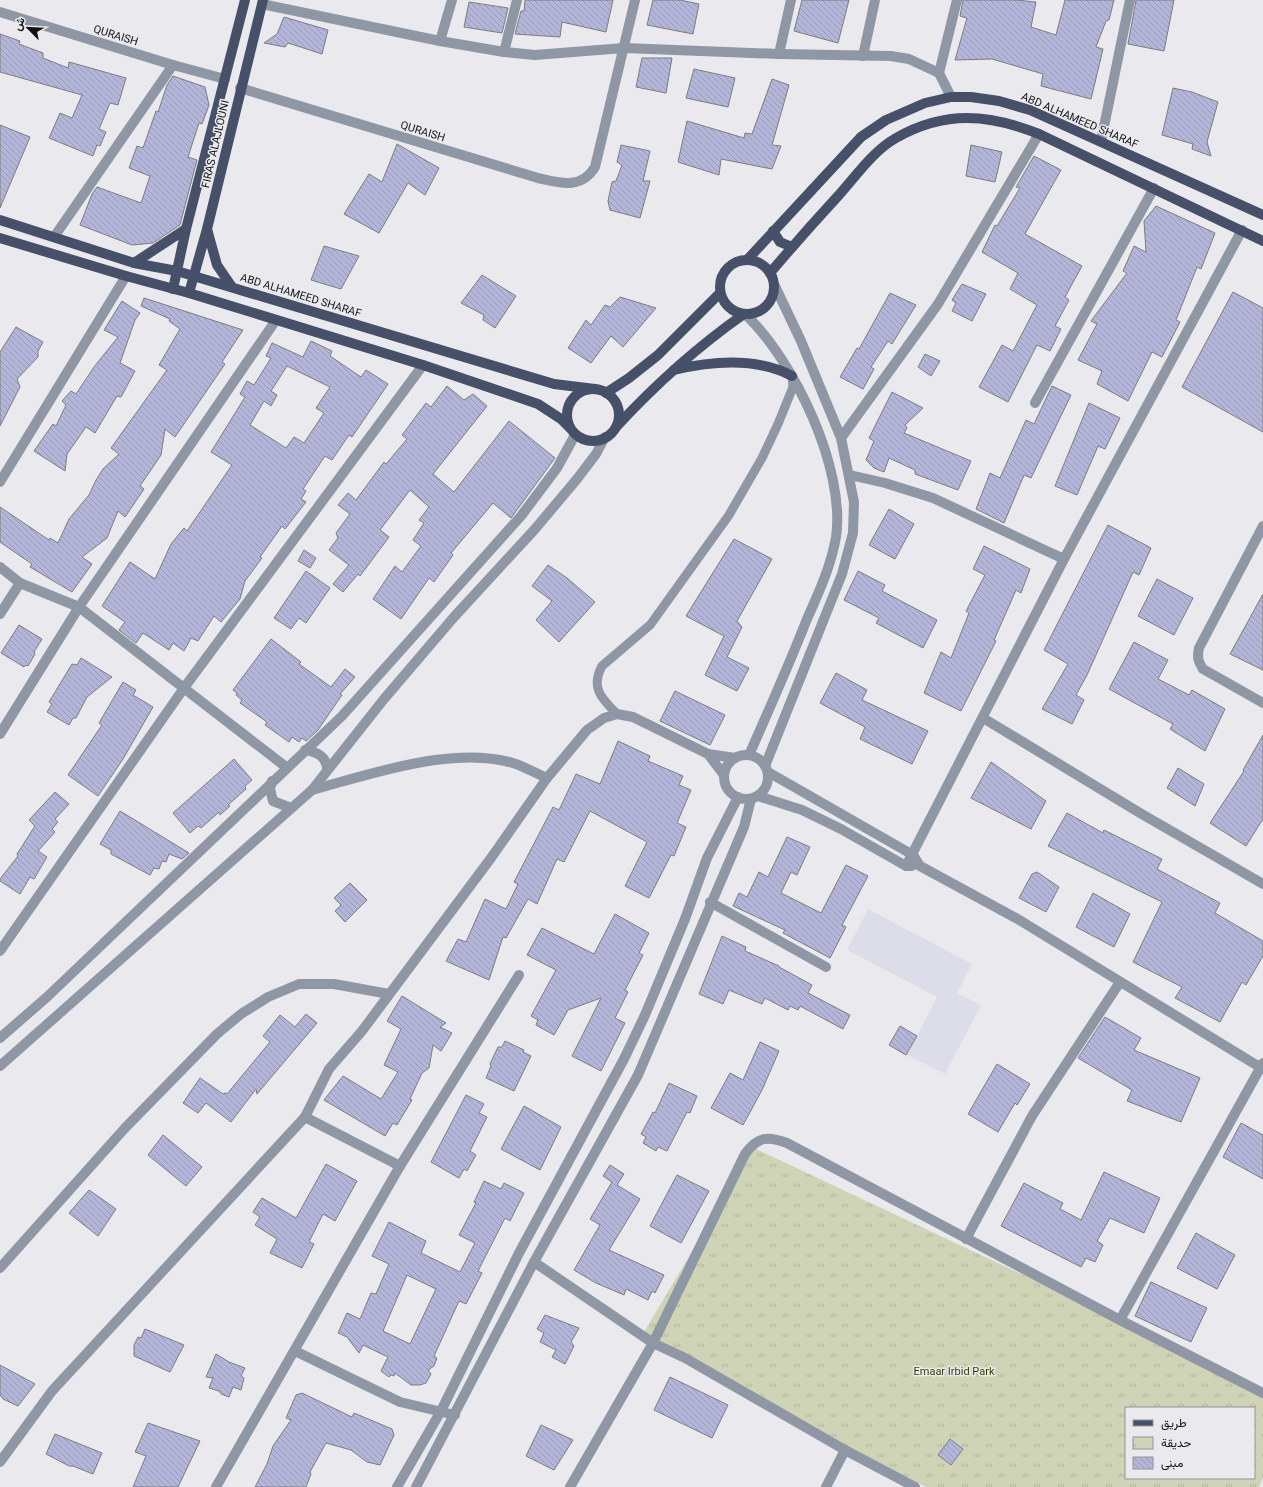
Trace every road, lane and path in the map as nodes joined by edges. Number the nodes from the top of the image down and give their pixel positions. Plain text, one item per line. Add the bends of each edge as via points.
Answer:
1 (245, 0) edge
2 (452, 0) edge
3 (517, 0) edge
4 (635, 0) edge
5 (791, 0) edge
6 (875, 0) edge
7 (957, 0) edge
8 (1130, 0) edge
9 (263, 2) edge
10 (0, 12) edge
11 (440, 41) junction
12 (624, 48) junction
13 (504, 52) junction
14 (779, 54) junction
15 (863, 56) junction
16 (173, 65) junction
17 (939, 73) junction
18 (225, 79) junction
19 (240, 88) junction
20 (951, 97) junction
21 (1039, 134) junction
22 (1101, 141) junction
23 (1154, 188) junction
24 (1263, 215) edge
25 (0, 220) edge
26 (186, 229) junction
27 (207, 229) junction
28 (1242, 230) junction
29 (773, 231) junction
30 (54, 237) junction
31 (0, 238) edge
32 (1263, 241) edge
33 (792, 247) junction
34 (747, 260) junction
35 (134, 263) junction
36 (177, 271) junction
37 (770, 273) junction
38 (126, 276) junction
39 (194, 276) junction
40 (774, 284) junction
41 (232, 287) junction
42 (173, 289) junction
43 (189, 292) junction
44 (720, 293) junction
45 (744, 314) junction
46 (276, 320) junction
47 (423, 365) junction
48 (672, 370) junction
49 (792, 376) junction
50 (595, 389) junction
51 (606, 393) junction
52 (1035, 403) dead end
53 (617, 426) junction
54 (573, 431) junction
55 (606, 437) junction
56 (841, 438) junction
57 (850, 475) junction
58 (0, 482) edge
59 (1263, 526) edge
60 (1064, 559) junction
61 (0, 567) edge
62 (20, 583) junction
63 (79, 608) junction
64 (0, 614) edge
65 (184, 688) junction
66 (1263, 703) edge
67 (617, 714) junction
68 (983, 718) junction
69 (0, 734) edge
70 (305, 750) junction
71 (708, 754) junction
72 (748, 755) junction
73 (735, 758) junction
74 (286, 768) junction
75 (767, 769) junction
76 (327, 770) junction
77 (724, 775) junction
78 (547, 778) junction
79 (272, 781) junction
80 (312, 790) junction
81 (738, 797) junction
82 (754, 797) junction
83 (291, 808) junction
84 (913, 855) junction
85 (906, 866) junction
86 (920, 866) junction
87 (1263, 884) edge
88 (710, 902) junction
89 (0, 951) edge
90 (826, 967) dead end
91 (519, 975) dead end
92 (1120, 982) junction
93 (389, 994) junction
94 (0, 1038) edge
95 (0, 1066) edge
96 (1262, 1067) edge
97 (305, 1117) junction
98 (400, 1166) junction
99 (966, 1239) junction
100 (534, 1262) junction
101 (0, 1268) edge
102 (1120, 1320) junction
103 (653, 1343) junction
104 (295, 1351) junction
105 (1263, 1393) edge
106 (441, 1411) junction
107 (455, 1415) junction
108 (845, 1450) junction
109 (0, 1462) edge
110 (216, 1487) edge
111 (397, 1487) edge
112 (416, 1487) edge
113 (570, 1487) edge
114 (826, 1487) edge
115 (915, 1487) edge

1 - 18 main road, FIRAS ALAJLOUNI
2 - 11 street
3 - 13 street
4 - 12 street
5 - 14 street
6 - 15 street
7 - 17 street
8 - 22 street
9 - 11 street
9 - 19 main road, FIRAS ALAJLOUNI
10 - 16 street, QURAISH
11 - 13 street
12 - 13 street via 535,55
12 - 14 street
12 - 19 street, QURAISH via 595,167 584,180 560,183
14 - 15 street
15 - 17 street via 909,59
16 - 18 street, QURAISH
16 - 30 street
17 - 20 street
18 - 26 main road, FIRAS ALAJLOUNI
19 - 27 main road, FIRAS ALAJLOUNI
20 - 22 main road, ABD ALHAMEED SHARAF via 999,101 1030,110
20 - 29 main road, ABD ALHAMEED SHARAF via 925,103 886,120 861,137
21 - 23 main road
21 - 33 main road via 1011,123 962,118 938,121 896,138 870,160
21 - 56 street via 938,304
22 - 24 main road, ABD ALHAMEED SHARAF
23 - 28 main road
23 - 52 street
25 - 30 main road, ABD ALHAMEED SHARAF
26 - 35 main road
26 - 36 main road, FIRAS ALAJLOUNI
27 - 39 main road, FIRAS ALAJLOUNI
27 - 41 main road via 217,265
28 - 32 main road
28 - 60 street
29 - 33 main road via 780,242
29 - 34 main road, ABD ALHAMEED SHARAF
30 - 35 main road, ABD ALHAMEED SHARAF
31 - 38 main road
33 - 37 main road
34 - 37 main road via 760,263
34 - 44 main road via 734,263 724,272 719,286
35 - 36 main road, ABD ALHAMEED SHARAF
36 - 39 main road, ABD ALHAMEED SHARAF
36 - 42 main road, FIRAS ALAJLOUNI
37 - 40 main road
38 - 42 main road
38 - 58 street
39 - 41 main road, ABD ALHAMEED SHARAF
39 - 43 main road, FIRAS ALAJLOUNI
40 - 45 main road via 774,292 766,306 753,314
40 - 56 street via 801,341
41 - 50 main road, ABD ALHAMEED SHARAF via 554,384
42 - 43 main road
43 - 46 main road
44 - 45 main road via 731,310
44 - 51 main road via 658,355
45 - 48 main road
45 - 49 street via 757,325 775,348
46 - 47 main road
46 - 63 street
47 - 54 main road via 538,404 561,419
47 - 65 street
48 - 49 main road via 692,365 735,362 777,368
48 - 53 main road
49 - 67 lane via 793,387 778,424 762,458 729,515 650,625 602,666 597,674 596,686 601,697
49 - 72 street via 811,411 821,439 837,501 836,536 830,566 778,692
50 - 51 main road
50 - 54 main road via 579,393 569,405 567,421
51 - 53 main road via 616,404
53 - 55 main road
54 - 55 main road via 590,441
54 - 70 street via 557,468 521,516 342,716
55 - 76 street via 596,454 558,501 384,698
56 - 57 street
57 - 60 street via 933,498
57 - 75 street via 854,502 853,533 848,553
59 - 66 street via 1199,648 1198,662 1204,669
60 - 68 street
61 - 62 street
62 - 63 street
62 - 64 street
63 - 65 street
63 - 69 street
65 - 74 street
65 - 89 street
67 - 71 street via 633,717
67 - 78 street via 604,718 587,730
68 - 84 street
68 - 87 street
70 - 74 street
70 - 76 street via 324,758
71 - 73 street
71 - 77 street
72 - 73 street
72 - 75 street via 755,757
73 - 77 street via 730,762
74 - 79 street
75 - 82 street via 766,786
75 - 84 street
76 - 80 street
77 - 81 street via 728,788
78 - 80 street via 516,764 478,758 421,761
78 - 93 street via 491,858
79 - 83 street via 272,801
79 - 94 street via 47,997
80 - 83 street
81 - 82 street
81 - 106 street via 707,858 645,1015 624,1059 519,1253
82 - 85 street via 802,810
82 - 88 street
83 - 95 street
84 - 85 street
84 - 86 street
85 - 86 street
86 - 92 street via 1016,918
88 - 90 street
88 - 100 street via 638,1075
91 - 98 street
92 - 96 street
92 - 99 street via 1032,1116
93 - 97 street via 362,1031 329,1069
93 - 101 street via 334,984 299,984 268,996 241,1014 217,1034 125,1128
96 - 102 street
97 - 98 street
97 - 109 street via 52,1391
98 - 104 street
99 - 102 street
99 - 103 street via 787,1143 763,1139 751,1145 745,1154
100 - 103 street
100 - 107 street
102 - 105 street
103 - 108 street via 685,1358
103 - 113 street
104 - 106 street via 400,1402
104 - 110 street
106 - 107 street
106 - 111 street
107 - 112 street
108 - 114 street
108 - 115 street

